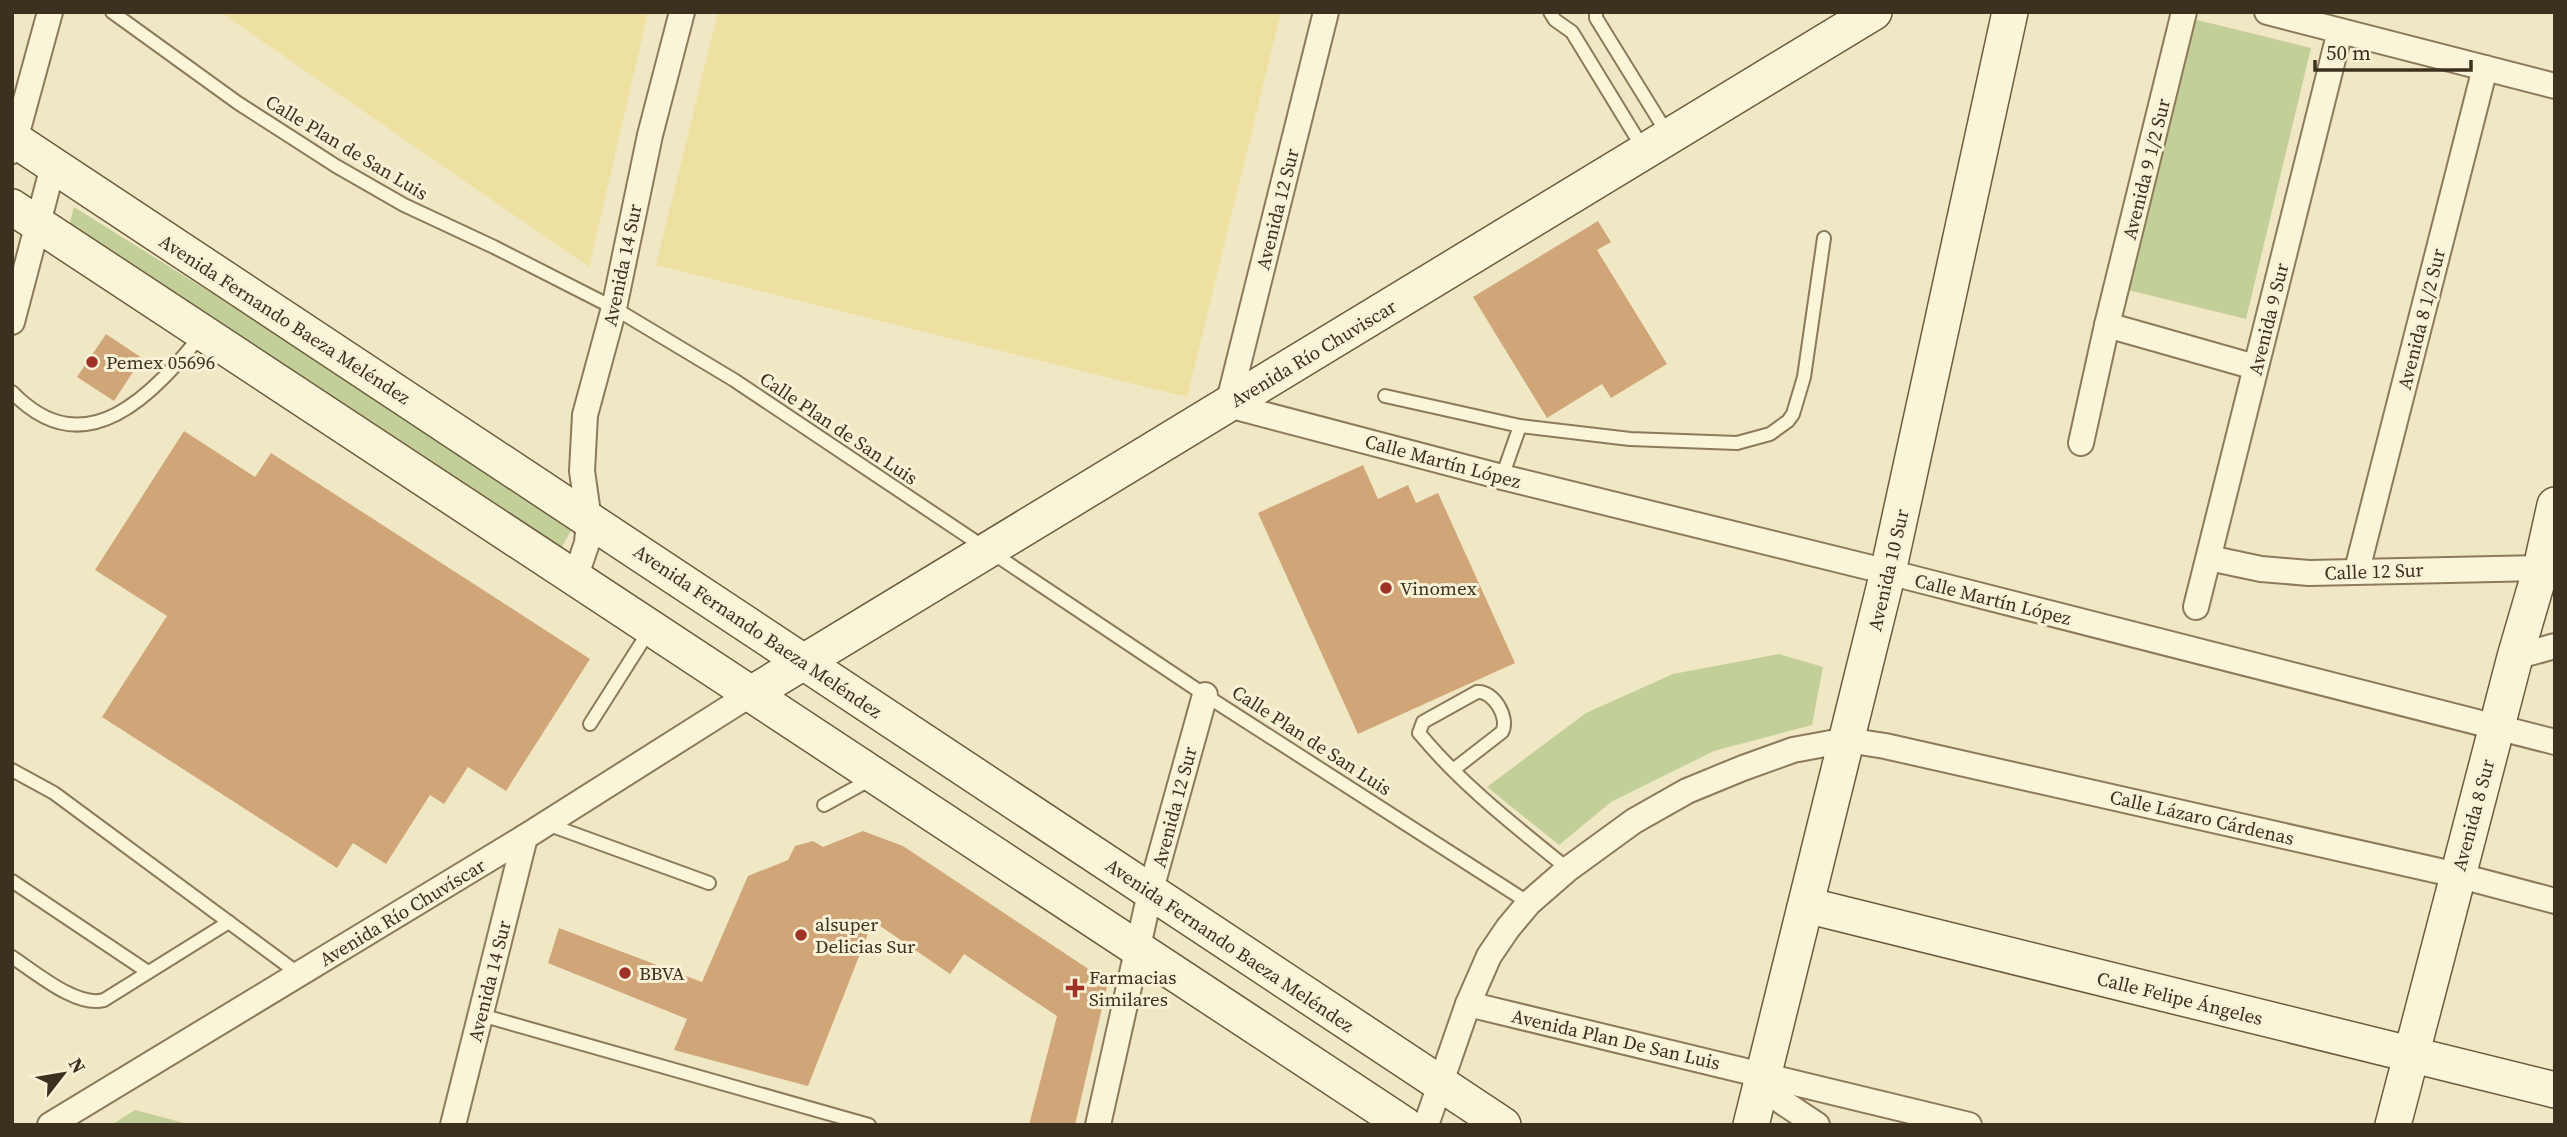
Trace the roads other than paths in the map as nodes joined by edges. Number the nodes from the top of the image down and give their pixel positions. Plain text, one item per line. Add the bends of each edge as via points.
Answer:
1 (50, 12) edge
2 (112, 12) edge
3 (682, 12) edge
4 (1326, 12) edge
5 (1550, 12) edge
6 (1596, 12) edge
7 (1874, 12) edge
8 (2010, 12) edge
9 (2184, 12) edge
10 (2267, 12) edge
11 (2340, 31) junction
12 (2484, 68) junction
13 (2555, 86) edge
14 (14, 143) edge
15 (1657, 144) junction
16 (52, 166) junction
17 (24, 216) edge
18 (1824, 238) dead end
19 (614, 308) junction
20 (12, 322) edge
21 (2107, 325) junction
22 (203, 333) junction
23 (2255, 367) junction
24 (12, 392) edge
25 (1385, 397) dead end
26 (1227, 405) junction
27 (1520, 426) junction
28 (2081, 443) dead end
29 (1502, 477) junction
30 (2555, 505) edge
31 (589, 520) junction
32 (987, 551) junction
33 (2209, 558) junction
34 (2541, 568) junction
35 (2357, 570) junction
36 (1888, 572) junction
37 (575, 578) junction
38 (2196, 607) dead end
39 (651, 628) junction
40 (2555, 646) edge
41 (2515, 657) junction
42 (804, 662) junction
43 (751, 694) junction
44 (1205, 695) junction
45 (590, 724) dead end
46 (2496, 728) junction
47 (1847, 740) junction
48 (2555, 742) edge
49 (12, 770) edge
50 (1453, 771) junction
51 (876, 776) junction
52 (824, 805) dead end
53 (547, 824) junction
54 (525, 837) junction
55 (1568, 869) junction
56 (2457, 875) junction
57 (12, 881) edge
58 (709, 883) dead end
59 (1150, 893) junction
60 (2555, 901) edge
61 (1530, 903) junction
62 (1806, 905) junction
63 (229, 922) junction
64 (1138, 949) junction
65 (12, 957) edge
66 (148, 972) junction
67 (299, 974) junction
68 (1468, 1004) junction
69 (481, 1015) junction
70 (2410, 1055) junction
71 (1762, 1080) junction
72 (1439, 1084) junction
73 (2555, 1090) edge
74 (50, 1125) edge
75 (453, 1125) edge
76 (869, 1125) edge
77 (1098, 1125) edge
78 (1405, 1125) edge
79 (1426, 1125) edge
80 (1503, 1125) edge
81 (1751, 1125) edge
82 (1817, 1125) edge
83 (1969, 1125) edge
84 (2393, 1125) edge

1 - 14 street
2 - 19 lane, Calle Plan de San Luis via 238,103 336,166 404,205
3 - 19 street, Avenida 14 Sur via 650,135
4 - 26 street, Avenida 12 Sur
5 - 15 lane via 1572,32
6 - 15 lane
7 - 15 main road, Avenida Río Chuviscar
8 - 36 main road, Avenida 10 Sur
9 - 21 street, Avenida 9 1/2 Sur
10 - 11 street
11 - 12 street
11 - 23 street, Avenida 9 Sur
12 - 13 street
12 - 35 street, Avenida 8 1/2 Sur
14 - 16 main road, Avenida Fernando Baeza Meléndez
15 - 26 main road, Avenida Río Chuviscar
16 - 17 street
16 - 31 main road, Avenida Fernando Baeza Meléndez
17 - 20 street
17 - 22 main road
18 - 27 lane via 1804,377 1793,414 1770,434 1737,443 1630,439
19 - 31 street, Avenida 14 Sur via 584,415 582,471
19 - 32 lane, Calle Plan de San Luis via 734,380
21 - 23 street
21 - 28 street, Avenida 9 1/2 Sur
22 - 24 lane via 152,391 132,407 105,419 83,425 57,422
22 - 37 main road
23 - 33 street, Avenida 9 Sur
25 - 27 lane
26 - 29 street, Calle Martín López
26 - 32 main road, Avenida Río Chuviscar
27 - 29 lane
29 - 36 street, Calle Martín López
30 - 34 main road, Avenida 8 Sur
31 - 37 street, Avenida 14 Sur
31 - 42 main road, Avenida Fernando Baeza Meléndez
32 - 42 main road, Avenida Río Chuviscar
32 - 44 lane, Calle Plan de San Luis
33 - 35 street, Calle 12 Sur via 2287,572
33 - 38 street, Avenida 9 Sur
34 - 35 street, Calle 12 Sur
34 - 41 main road, Avenida 8 Sur
36 - 46 street, Calle Martín López
36 - 47 main road, Avenida 10 Sur
37 - 39 main road
39 - 43 main road
39 - 45 lane
40 - 41 street
41 - 46 main road, Avenida 8 Sur
42 - 43 main road, Avenida Río Chuviscar
42 - 59 main road, Avenida Fernando Baeza Meléndez
43 - 51 main road
43 - 53 street, Avenida Río Chuvíscar
44 - 59 street, Avenida 12 Sur
44 - 61 lane, Calle Plan de San Luis
46 - 48 street, Calle Martín López
46 - 56 main road, Avenida 8 Sur
47 - 55 street via 1793,750 1686,791 1634,821
47 - 56 street, Calle Lázaro Cárdenas
47 - 62 main road, Avenida 10 Sur
49 - 63 lane via 54,793
50 - 50 lane via 1419,733 1420,725 1484,691 1506,725
50 - 55 lane
51 - 52 lane
51 - 64 main road
53 - 54 street, Avenida Río Chuvíscar
53 - 58 lane
54 - 67 street, Avenida Río Chuvíscar
54 - 69 street, Avenida 14 Sur
55 - 61 street
56 - 60 street, Calle Lázaro Cárdenas
56 - 70 main road, Avenida 8 Sur
57 - 66 lane
59 - 64 street, Avenida 12 Sur
59 - 72 main road, Avenida Fernando Baeza Meléndez
61 - 68 street via 1489,956
62 - 70 main road, Calle Felipe Ángeles
62 - 71 main road, Avenida 10 Sur
63 - 66 lane
63 - 67 lane
64 - 77 street, Avenida 12 Sur
64 - 78 main road
65 - 66 lane via 87,1002 104,1000
67 - 74 street, Avenida Río Chuvíscar
68 - 71 street, Avenida Plan De San Luis
68 - 72 street
69 - 75 street, Avenida 14 Sur
69 - 76 lane
70 - 73 main road, Calle Felipe Ángeles
70 - 84 main road, Avenida 8 Sur
71 - 81 main road, Avenida 10 Sur
71 - 82 street
71 - 83 street, Avenida Plan De San Luis
72 - 79 street
72 - 80 main road, Avenida Fernando Baeza Meléndez

